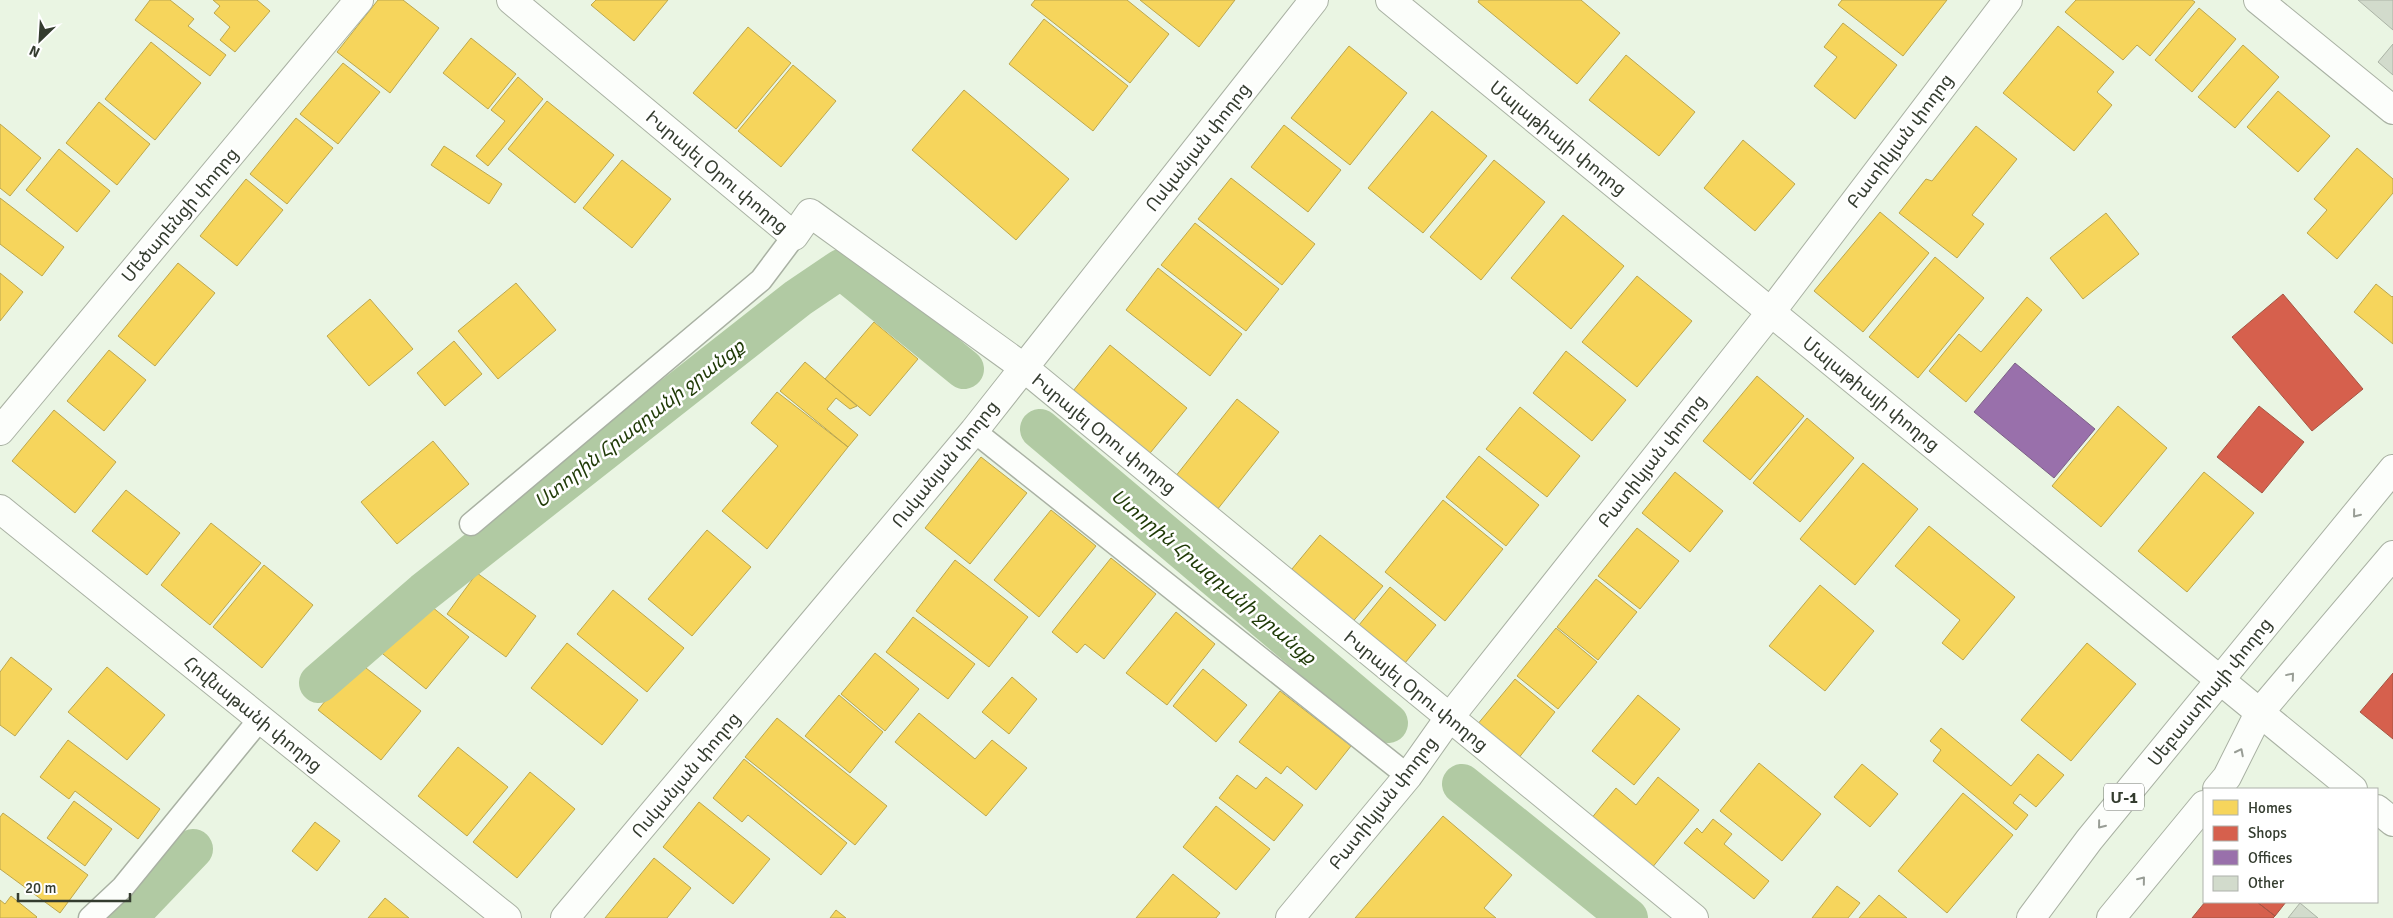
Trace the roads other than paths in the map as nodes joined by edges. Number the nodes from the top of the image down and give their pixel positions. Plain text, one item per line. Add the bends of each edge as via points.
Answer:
1 (359, 0) edge
2 (511, 0) edge
3 (1314, 0) edge
4 (1390, 0) edge
5 (2008, 0) edge
6 (2258, 0) edge
7 (2393, 110) edge
8 (794, 236) junction
9 (1771, 312) junction
10 (1023, 367) junction
11 (0, 431) edge
12 (974, 431) junction
13 (2391, 475) edge
14 (0, 509) edge
15 (471, 524) dead end
16 (2393, 556) edge
17 (2220, 679) junction
18 (2259, 713) junction
19 (1449, 718) junction
20 (260, 719) junction
21 (1408, 776) junction
22 (2218, 788) edge
23 (2352, 788) edge
24 (2203, 806) edge
25 (2378, 810) edge
26 (2393, 822) edge
27 (90, 918) edge
28 (507, 918) edge
29 (566, 918) edge
30 (1290, 918) edge
31 (1694, 918) edge
32 (2031, 918) edge
33 (2111, 918) edge

1 - 11 street, Մեծարենցի փողոց
2 - 8 street, Իսրայել Օրու փողոց
3 - 10 street, Ոսկանյան փողոց
4 - 9 street, Մալաթիայի փողոց
5 - 9 street, Բատիկյան փողոց
6 - 7 street
8 - 10 street, Իսրայել Օրու փողոց via 810,213
8 - 15 lane via 761,280
9 - 17 street, Մալաթիայի փողոց
9 - 19 street, Բատիկյան փողոց
10 - 12 street, Ոսկանյան փողոց
10 - 19 street, Իսրայել Օրու փողոց
12 - 21 lane
12 - 29 street, Ոսկանյան փողոց
13 -> 17 street, Սեբաստիայի փողոց / Մ-1
14 - 20 street, Հովնաթանի փողոց
18 -> 16 street
17 - 18 street, Մալաթիայի փողոց
17 -> 32 street, Սեբաստիայի փողոց / Մ-1 via 2089,840
22 -> 18 street via 2227,777
18 - 23 street, Մալաթիայի փողոց
19 - 21 street, Բատիկյան փողոց
19 - 31 street, Իսրայել Օրու փողոց
20 - 27 lane via 123,887
20 - 28 street, Հովնաթանի փողոց
21 - 30 street, Բատիկյան փողոց
33 -> 24 street
25 - 26 street

